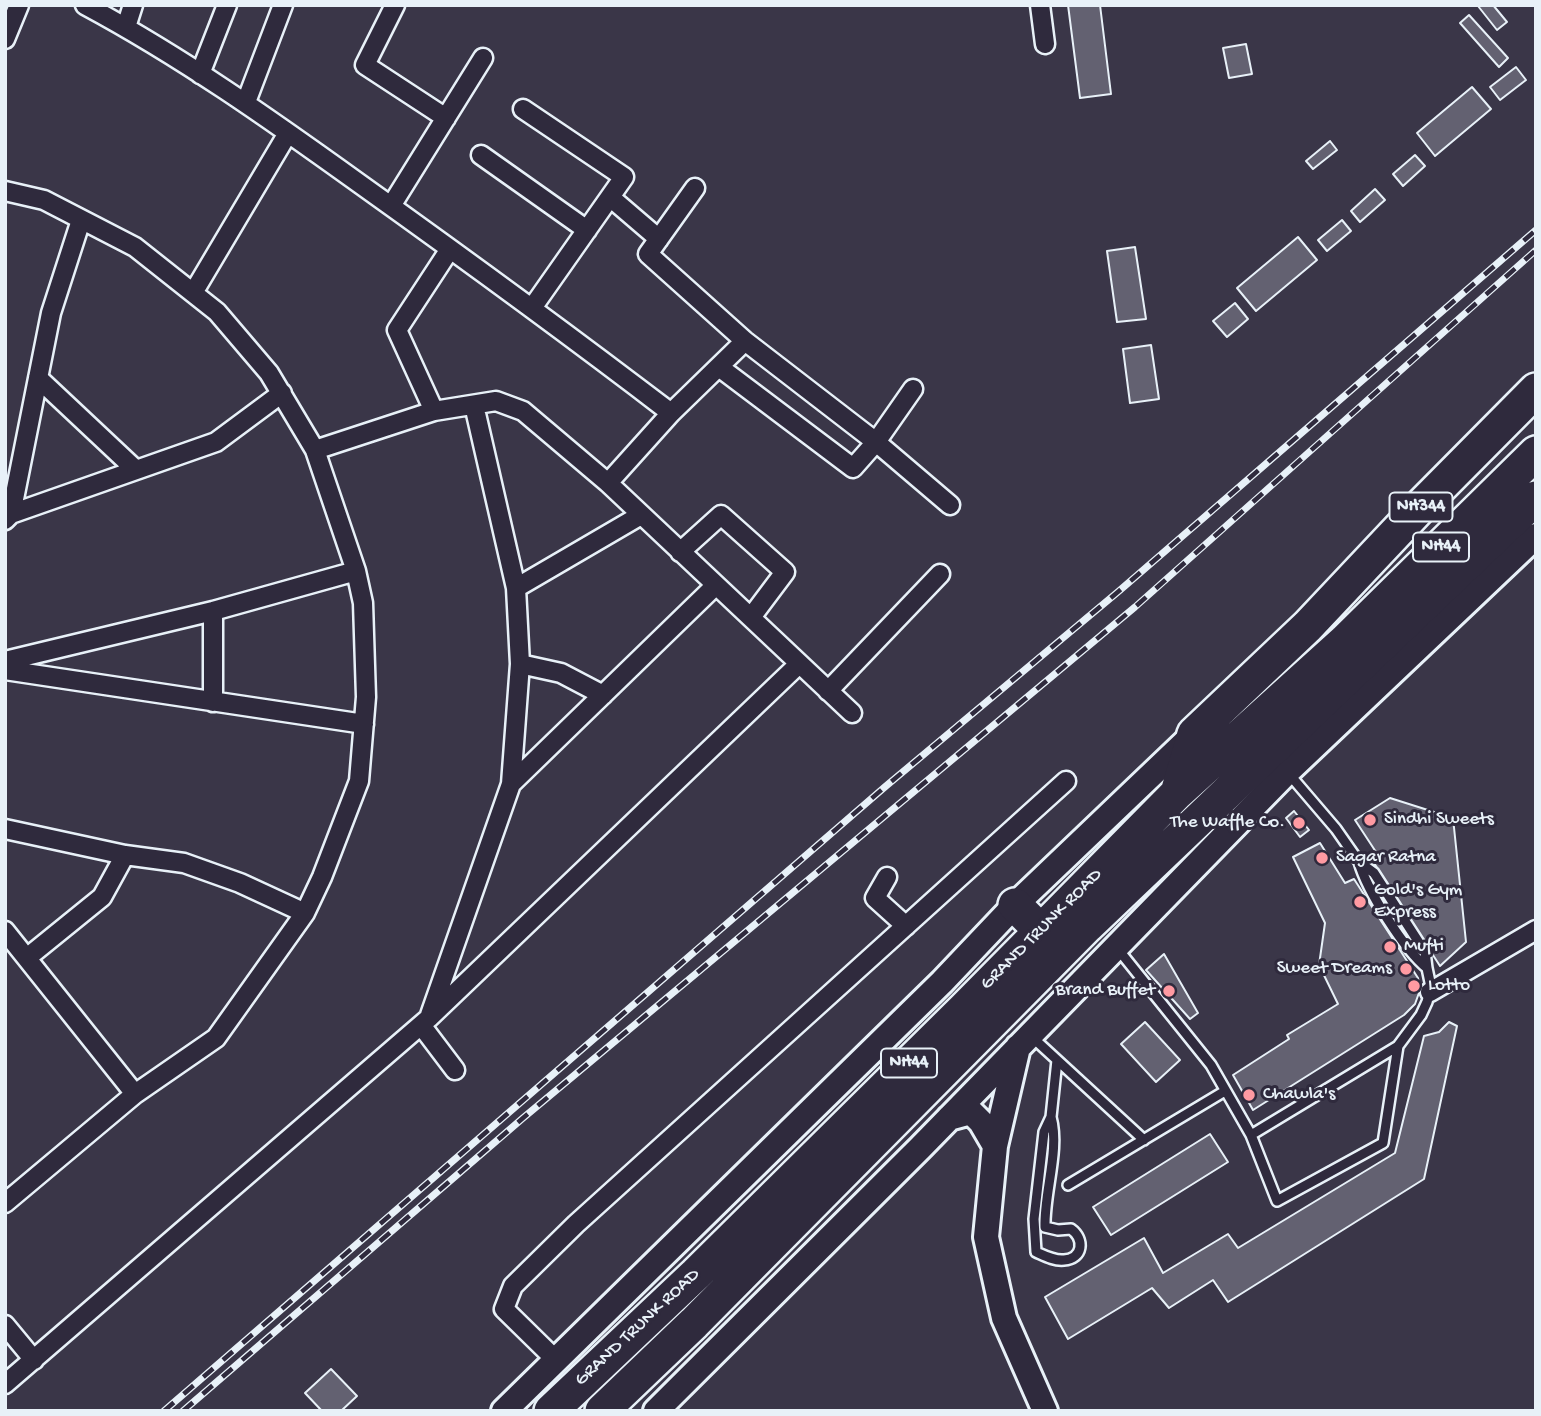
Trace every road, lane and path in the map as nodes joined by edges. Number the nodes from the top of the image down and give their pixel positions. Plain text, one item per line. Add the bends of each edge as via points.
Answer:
1 (19, 5) edge
2 (85, 5) edge
3 (133, 5) edge
4 (227, 5) edge
5 (283, 5) edge
6 (395, 5) edge
7 (1040, 5) edge
8 (126, 27) junction
9 (6, 33) edge
10 (1045, 44) dead end
11 (483, 58) dead end
12 (200, 74) junction
13 (246, 102) junction
14 (523, 109) dead end
15 (446, 118) junction
16 (288, 133) junction
17 (481, 155) dead end
18 (695, 188) dead end
19 (5, 191) edge
20 (610, 197) junction
21 (391, 206) junction
22 (82, 220) junction
23 (587, 230) junction
24 (659, 239) junction
25 (450, 249) junction
26 (193, 293) junction
27 (532, 307) junction
28 (745, 341) junction
29 (719, 367) junction
30 (38, 378) junction
31 (913, 389) dead end
32 (1536, 390) edge
33 (282, 393) junction
34 (474, 405) junction
35 (434, 411) junction
36 (671, 413) junction
37 (876, 442) junction
38 (315, 450) junction
39 (1536, 453) edge
40 (136, 470) junction
41 (607, 483) junction
42 (1536, 498) edge
43 (950, 505) dead end
44 (642, 515) junction
45 (8, 517) edge
46 (1536, 536) edge
47 (680, 552) junction
48 (356, 571) junction
49 (940, 574) dead end
50 (716, 585) junction
51 (516, 588) junction
52 (213, 611) junction
53 (752, 616) junction
54 (5, 661) edge
55 (1365, 661) junction
56 (520, 664) junction
57 (799, 664) junction
58 (5, 670) edge
59 (828, 691) junction
60 (603, 695) junction
61 (213, 702) junction
62 (852, 713) dead end
63 (364, 724) junction
64 (1194, 734) junction
65 (1283, 747) junction
66 (1066, 780) dead end
67 (511, 783) junction
68 (1177, 793) junction
69 (5, 829) edge
70 (125, 855) junction
71 (887, 877) dead end
72 (1015, 905) junction
73 (305, 913) junction
74 (906, 926) junction
75 (1536, 930) edge
76 (5, 931) edge
77 (1041, 932) junction
78 (1116, 946) junction
79 (28, 957) junction
80 (1430, 992) junction
81 (425, 1022) junction
82 (1024, 1041) junction
83 (1398, 1045) junction
84 (1057, 1060) junction
85 (456, 1070) dead end
86 (1225, 1091) junction
87 (135, 1094) junction
88 (1051, 1117) junction
89 (949, 1118) junction
90 (1251, 1135) junction
91 (1144, 1140) junction
92 (995, 1146) junction
93 (1068, 1185) dead end
94 (7, 1199) edge
95 (5, 1325) edge
96 (34, 1360) junction
97 (557, 1361) junction
98 (5, 1384) edge
99 (504, 1411) edge
100 (551, 1411) edge
101 (602, 1411) edge
102 (656, 1411) edge
103 (1045, 1411) edge

1 - 9 street
2 - 8 street
3 - 8 street
4 - 12 street
5 - 13 street
6 - 15 street via 365,65
7 - 10 street
8 - 12 street
11 - 15 street
12 - 13 street
13 - 16 street
14 - 20 street via 624,177
15 - 21 street
16 - 21 street
16 - 26 street
17 - 23 street
18 - 24 street
19 - 22 street via 44,200
20 - 23 street
20 - 24 street
21 - 25 street
22 - 26 street via 135,247
22 - 30 street via 51,313
23 - 27 street
24 - 28 street via 648,254
25 - 27 street
25 - 35 street via 397,330
26 - 33 street via 217,312
27 - 36 street
28 - 29 street
28 - 37 street
29 - 36 street
29 - 37 street via 853,468
30 - 40 street
30 - 45 street
31 - 37 street
32 - 64 highway, NH344 via 1308,626
33 - 38 street
33 - 40 street via 216,442
34 - 35 street
34 - 41 street via 496,401 523,411
34 - 51 street
35 - 38 street
36 - 41 street
37 - 43 street
38 - 48 street
39 - 55 highway, GRAND TRUNK ROAD / NH44
40 - 45 street
41 - 44 street
42 - 55 highway, GRAND TRUNK ROAD / NH44
44 - 47 street
44 - 51 street
46 - 55 street
47 - 50 street
47 - 53 street via 721,515 785,572
48 - 52 street
48 - 63 street via 363,603
49 - 59 street
50 - 53 street
50 - 60 street
51 - 56 street
52 - 54 street
52 - 61 street
53 - 57 street
55 - 65 highway, GRAND TRUNK ROAD / NH44
56 - 60 street via 561,673
56 - 67 street
57 - 59 street
57 - 81 street
58 - 61 street
59 - 62 street
60 - 67 street
61 - 63 street
63 - 73 street via 359,781
64 - 68 highway, NH344
64 - 72 street
65 - 68 highway, GRAND TRUNK ROAD / NH44
65 - 78 street
65 - 80 lane via 1425,952
65 - 101 highway, GRAND TRUNK ROAD / NH44 via 1087,926 694,1324
66 - 74 street
67 - 81 street
68 - 77 highway, GRAND TRUNK ROAD / NH44
69 - 70 street
70 - 73 street via 184,863
70 - 79 street via 102,897
71 - 74 street via 875,898
72 - 77 highway
72 - 97 street
73 - 87 street via 216,1038
74 - 97 street via 513,1286 503,1309
75 - 80 street
76 - 79 street
77 - 100 highway, GRAND TRUNK ROAD / NH44
78 - 82 street
78 - 86 lane via 1211,1065
79 - 87 street
80 - 83 lane via 1421,1015
81 - 85 street
81 - 96 street
82 - 84 lane
82 - 89 street
82 - 92 street
83 - 90 lane
83 - 90 lane via 1382,1143 1277,1201
84 - 88 lane
84 - 91 lane
86 - 90 lane
86 - 91 lane
87 - 94 street
88 - 88 lane via 1044,1132 1034,1219 1036,1252 1059,1261 1068,1260 1081,1247 1071,1229 1045,1227 1055,1130
89 - 92 street via 971,1112
89 - 102 street
91 - 93 lane
92 - 103 street via 986,1237 1004,1318
95 - 96 street
96 - 98 street
97 - 99 street

